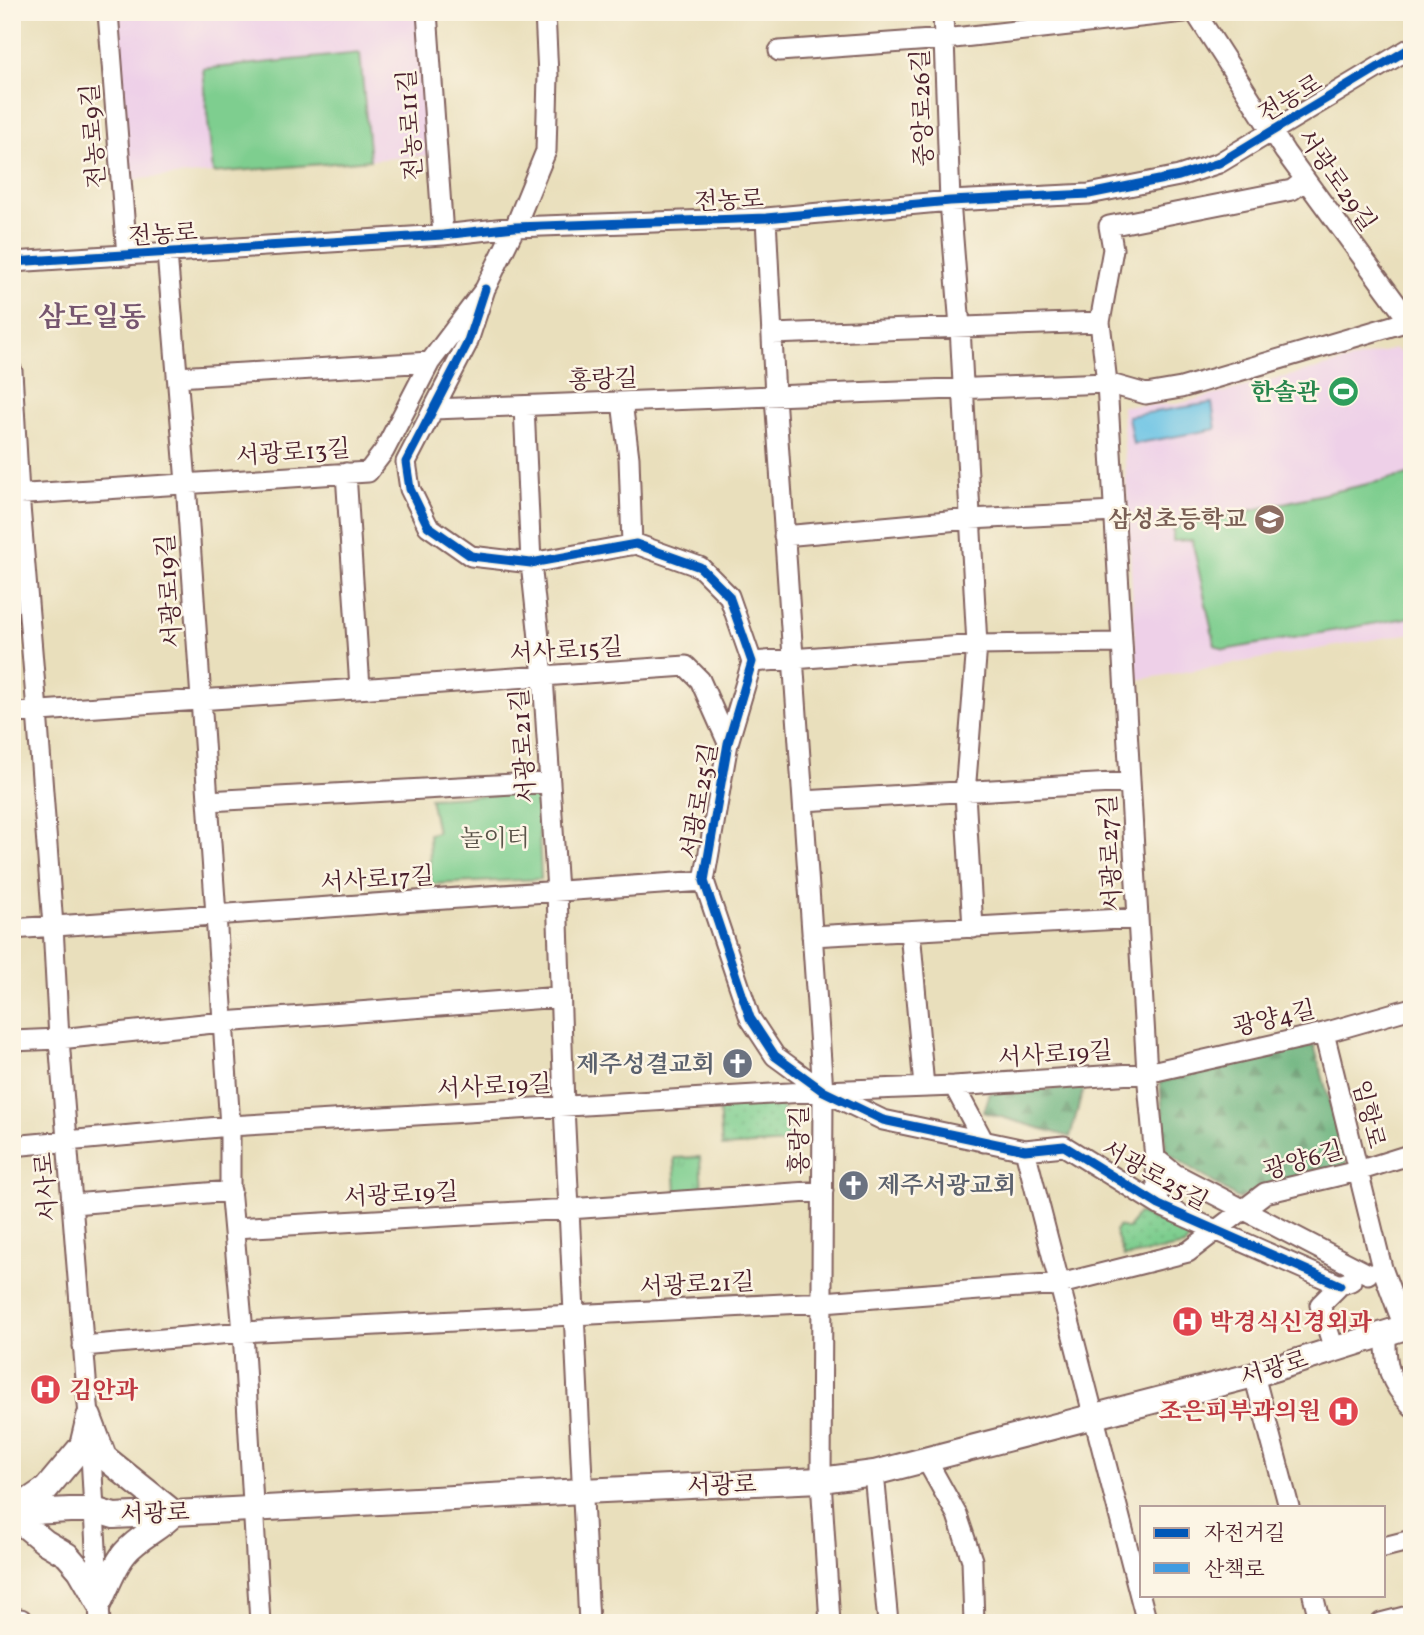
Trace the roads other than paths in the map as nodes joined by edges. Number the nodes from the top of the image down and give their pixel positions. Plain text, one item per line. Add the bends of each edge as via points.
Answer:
1 (108, 12) edge
2 (427, 12) edge
3 (545, 12) edge
4 (943, 12) edge
5 (1184, 12) edge
6 (1195, 12) edge
7 (945, 39) junction
8 (1412, 47) edge
9 (779, 51) dead end
10 (1273, 131) junction
11 (1305, 180) junction
12 (950, 201) junction
13 (766, 218) junction
14 (515, 227) junction
15 (443, 235) junction
16 (167, 253) junction
17 (127, 256) junction
18 (12, 262) edge
19 (485, 289) junction
20 (1101, 313) junction
21 (1410, 323) edge
22 (960, 327) junction
23 (772, 334) junction
24 (430, 362) junction
25 (12, 371) edge
26 (177, 377) junction
27 (1107, 383) junction
28 (963, 388) junction
29 (775, 396) junction
30 (622, 402) junction
31 (524, 406) junction
32 (434, 409) junction
33 (384, 451) junction
34 (406, 462) junction
35 (346, 473) junction
36 (186, 483) junction
37 (15, 494) edge
38 (1115, 512) junction
39 (970, 519) junction
40 (784, 536) junction
41 (632, 545) junction
42 (531, 562) junction
43 (1122, 643) junction
44 (977, 645) junction
45 (792, 659) junction
46 (752, 662) junction
47 (543, 676) junction
48 (360, 688) junction
49 (201, 699) junction
50 (37, 711) junction
51 (12, 713) edge
52 (728, 743) junction
53 (550, 782) junction
54 (1130, 782) junction
55 (965, 793) junction
56 (208, 801) junction
57 (803, 801) junction
58 (704, 881) junction
59 (557, 891) junction
60 (216, 915) junction
61 (1138, 918) junction
62 (53, 926) junction
63 (973, 928) junction
64 (12, 929) edge
65 (910, 932) junction
66 (812, 936) junction
67 (561, 997) junction
68 (1412, 1008) edge
69 (223, 1023) junction
70 (1324, 1033) junction
71 (59, 1039) junction
72 (12, 1041) edge
73 (1147, 1073) junction
74 (954, 1086) junction
75 (924, 1087) junction
76 (823, 1091) junction
77 (564, 1106) junction
78 (230, 1126) junction
79 (67, 1141) junction
80 (984, 1142) junction
81 (12, 1146) edge
82 (1025, 1150) junction
83 (1412, 1154) edge
84 (1155, 1158) junction
85 (1358, 1171) junction
86 (231, 1191) junction
87 (823, 1191) junction
88 (73, 1204) junction
89 (1159, 1205) junction
90 (569, 1209) junction
91 (1244, 1210) junction
92 (235, 1228) junction
93 (1217, 1230) junction
94 (1375, 1271) junction
95 (1060, 1284) junction
96 (1340, 1285) junction
97 (823, 1301) junction
98 (575, 1315) junction
99 (1401, 1328) edge
100 (243, 1332) junction
101 (83, 1346) junction
102 (1335, 1349) junction
103 (1254, 1375) junction
104 (1412, 1406) edge
105 (89, 1417) junction
106 (1094, 1417) junction
107 (928, 1461) junction
108 (874, 1473) junction
109 (821, 1480) junction
110 (583, 1491) junction
111 (1289, 1506) edge
112 (253, 1509) junction
113 (94, 1510) junction
114 (12, 1513) edge
115 (174, 1513) junction
116 (1412, 1540) edge
117 (1386, 1546) edge
118 (1313, 1596) edge
119 (100, 1613) edge
120 (1412, 1615) edge
121 (12, 1620) edge
122 (1142, 1621) edge
123 (22, 1623) edge
124 (260, 1623) edge
125 (589, 1623) edge
126 (830, 1623) edge
127 (888, 1623) edge
128 (974, 1623) edge
129 (1320, 1623) edge
130 (1381, 1623) edge

1 - 17 street, 전농로9길
2 - 15 street, 전농로11길
3 - 14 street, 서광로13길 via 546,151
4 - 7 street, 중앙로26길
5 - 7 street
6 - 10 street, 서광로29길
7 - 9 street
7 - 12 street, 중앙로26길
8 - 10 street, 전농로
10 - 11 street, 서광로29길
10 - 12 street, 전농로 via 1219,163 1179,176 1089,194
11 - 20 street, 서광로27길 via 1292,190 1110,226 1113,249
11 - 21 street, 서광로29길
12 - 13 street, 전농로
12 - 22 street
13 - 14 street, 전농로
13 - 23 street, 홍랑길
14 - 15 street, 전농로
14 - 19 street, 서광로13길
15 - 16 street, 전농로
16 - 17 street, 전농로
16 - 26 street, 서광로19길
17 - 18 street, 전농로
19 - 24 street, 서광로13길
19 - 32 street via 467,344
20 - 22 street
20 - 27 street, 서광로27길
21 - 27 street via 1181,388 1146,394
22 - 23 street
22 - 28 street
23 - 29 street, 홍랑길
24 - 26 street
24 - 33 street, 서광로13길
25 - 37 street, 서사로
26 - 36 street, 서광로19길
27 - 28 street
27 - 38 street, 서광로27길
28 - 29 street
28 - 39 street
29 - 30 street, 홍랑길
29 - 40 street, 홍랑길
30 - 31 street, 홍랑길
30 - 41 street
31 - 32 street, 홍랑길
31 - 42 street, 서광로21길
32 - 34 street
33 - 34 street
33 - 35 street, 서광로13길 via 368,472
34 - 42 street via 410,489 428,526 471,556
35 - 36 street, 서광로13길
35 - 48 street
36 - 37 street, 서광로13길
36 - 49 street, 서광로19길
37 - 50 street, 서사로
38 - 39 street
38 - 43 street, 서광로27길
39 - 40 street
39 - 44 street
40 - 45 street, 홍랑길
41 - 42 street
41 - 46 street via 700,567 729,596
42 - 47 street, 서광로21길
43 - 44 street
43 - 54 street, 서광로27길
44 - 45 street
44 - 55 street
45 - 46 street
45 - 57 street, 홍랑길
46 - 52 street, 서광로25길
47 - 48 street, 서사로15길
47 - 52 street, 서사로15길 via 685,666 701,680
47 - 53 street, 서광로21길
48 - 49 street, 서사로15길
49 - 50 street, 서사로15길
49 - 56 street, 서광로19길
50 - 51 street, 서사로15길
50 - 62 street, 서사로
52 - 58 street, 서광로25길
53 - 56 street
53 - 59 street, 서광로21길
54 - 55 street
54 - 61 street, 서광로27길
55 - 57 street
55 - 63 street
56 - 60 street, 서광로19길
57 - 66 street, 홍랑길
58 - 59 street, 서사로17길
58 - 76 street, 서광로25길 via 750,1018 775,1056
59 - 60 street, 서사로17길
59 - 67 street, 서광로21길
60 - 62 street, 서사로17길
60 - 69 street, 서광로19길
61 - 63 street
61 - 73 street, 서광로27길
62 - 64 street, 서사로17길
62 - 71 street, 서사로
63 - 65 street
65 - 66 street
65 - 75 street
66 - 76 street, 홍랑길
67 - 69 street
67 - 77 street, 서광로21길
68 - 70 street, 광양4길
69 - 71 street
69 - 78 street, 서광로19길
70 - 73 street, 광양4길
70 - 85 street, 임항로
71 - 72 street
71 - 79 street, 서사로
73 - 74 street, 서사로19길
73 - 84 street, 서광로27길
74 - 75 street, 서사로19길
74 - 80 street
75 - 76 street, 서사로19길
76 - 77 street, 서사로19길
76 - 80 street, 서광로25길 via 883,1120
76 - 87 street, 홍랑길
77 - 78 street, 서사로19길
77 - 90 street, 서광로21길
78 - 79 street, 서사로19길
78 - 86 street, 서광로19길
79 - 81 street, 서사로19길
79 - 88 street, 서사로
80 - 82 street, 서광로25길
82 - 89 street, 서광로25길 via 1064,1146
82 - 95 street
83 - 85 street, 광양6길
84 - 89 street, 서광로27길
84 - 91 street via 1175,1174
85 - 91 street, 광양6길 via 1265,1194
85 - 94 street, 임항로
86 - 88 street
86 - 92 street, 서광로19길
87 - 90 street
87 - 97 street, 홍랑길
88 - 101 street, 서사로
89 - 93 street, 서광로25길
90 - 92 street, 서광로19길
90 - 98 street, 서광로21길
91 - 93 street, 광양6길
91 - 94 street
92 - 100 street, 서광로19길
93 - 95 street, 광양6길 via 1188,1252
93 - 96 street, 서광로25길
94 - 96 street
94 - 99 street, 임항로
95 - 97 street
95 - 106 street
96 - 102 street via 1320,1305
97 - 98 street, 서광로21길
97 - 109 street, 홍랑길
98 - 100 street
98 - 110 street, 서광로21길
99 - 102 main road, 서광로
99 - 104 street, 임항로 via 1385,1360 1401,1395
100 - 101 street
100 - 112 street, 서광로19길
101 - 105 street, 서사로
102 - 103 main road, 서광로
103 - 106 main road, 서광로
103 - 111 street
105 - 113 street, 서사로
105 - 114 main road via 82,1446 46,1489
105 - 115 main road via 104,1457
106 - 107 main road, 서광로
106 - 122 street
107 - 108 main road, 서광로
107 - 128 street via 957,1515 972,1560
108 - 109 main road, 서광로
108 - 127 street
109 - 110 main road, 서광로
109 - 126 street, 홍랑길
110 - 112 main road, 서광로
110 - 125 street, 서광로21길
112 - 115 main road, 서광로
112 - 124 street, 서광로19길
113 - 114 main road, 서광로
113 - 115 main road, 서광로 via 114,1516
113 - 119 street, 서사로
114 - 119 main road via 67,1555 80,1570
115 - 119 main road via 124,1554
116 - 117 street
118 - 129 street
120 - 130 street
121 - 123 street via 21,1619

